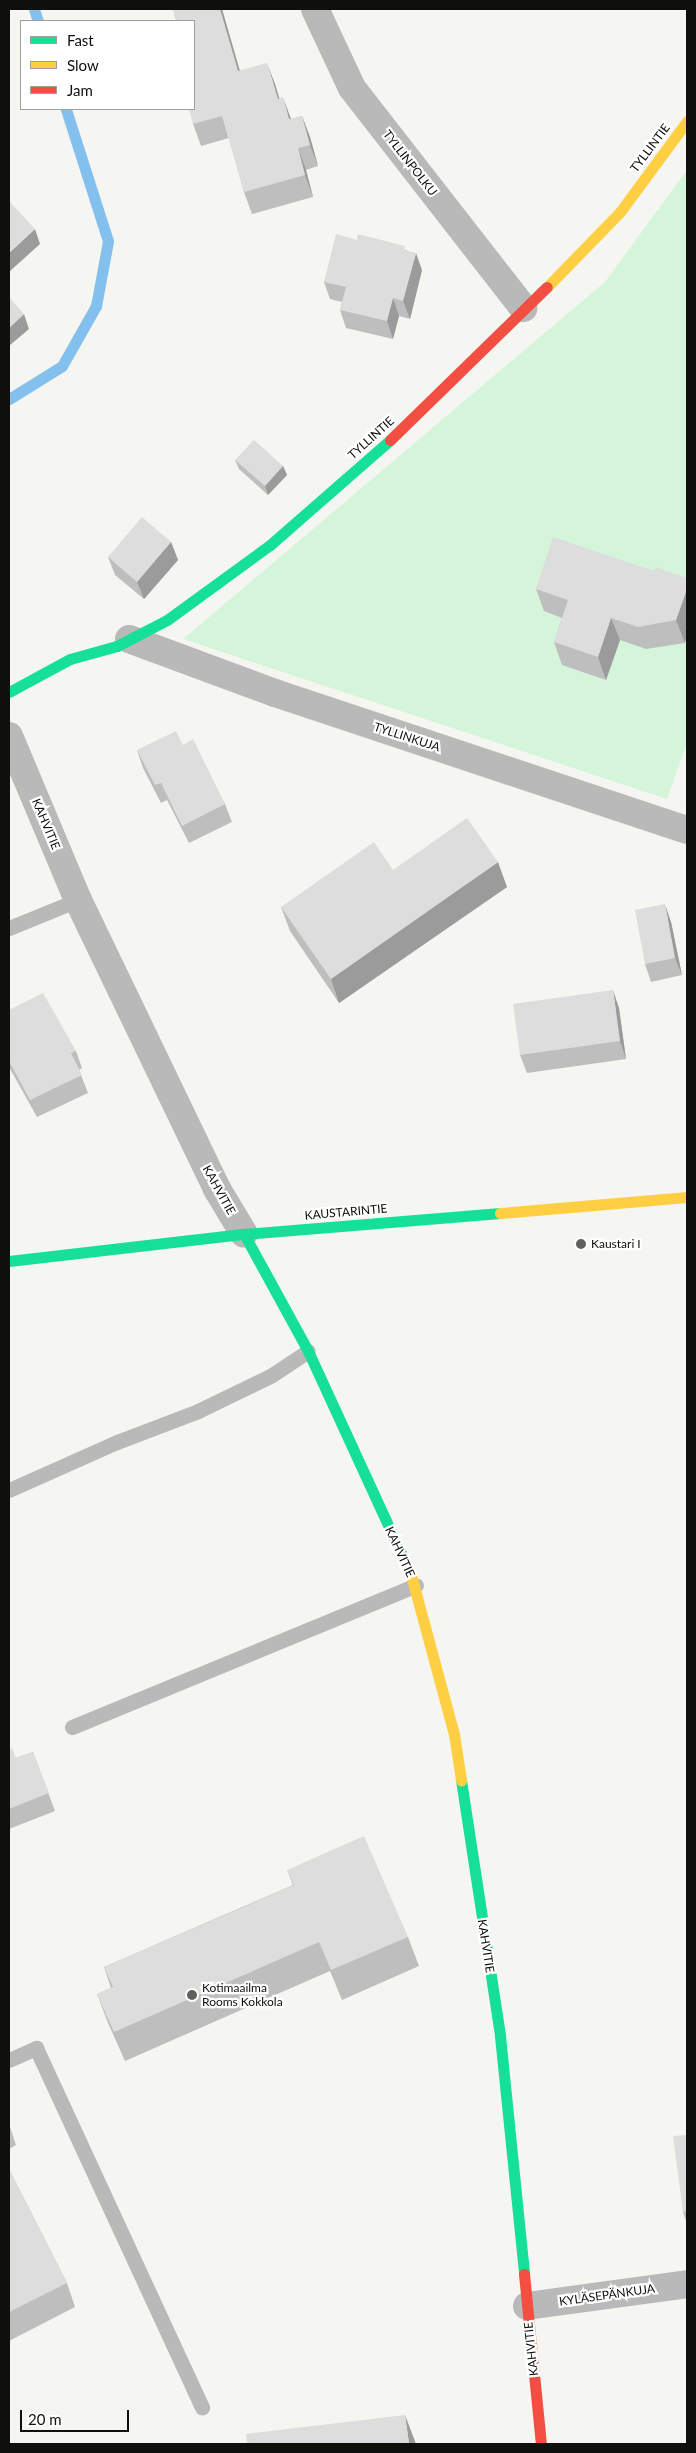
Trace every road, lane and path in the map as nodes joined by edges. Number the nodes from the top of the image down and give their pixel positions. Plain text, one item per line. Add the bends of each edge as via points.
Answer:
1 (315, 9) edge
2 (687, 121) edge
3 (523, 308) junction
4 (129, 639) junction
5 (9, 692) edge
6 (9, 736) edge
7 (687, 830) edge
8 (78, 900) junction
9 (9, 928) edge
10 (687, 1197) edge
11 (244, 1234) junction
12 (9, 1261) edge
13 (308, 1351) junction
14 (9, 1490) edge
15 (416, 1585) junction
16 (72, 1727) dead end
17 (9, 2060) edge
18 (687, 2284) edge
19 (527, 2306) junction
20 (202, 2408) dead end
21 (541, 2444) edge

1 - 3 street, TYLLINPOLKU via 352,88
2 - 3 street, TYLLINTIE via 620,212
3 - 4 street, TYLLINTIE via 391,439 270,545 167,620
4 - 5 street, TYLLINTIE via 117,646 70,659
4 - 7 street, TYLLINKUJA via 275,694
6 - 8 street, KAHVITIE
8 - 9 lane
8 - 11 street, KAHVITIE via 217,1189
10 - 11 street, KAUSTARINTIE
11 - 12 street, KAUSTARINTIE
11 - 13 street, KAHVITIE
13 - 14 lane via 272,1375 198,1411 117,1442
13 - 15 street, KAHVITIE
15 - 16 lane
15 - 19 street, KAHVITIE via 454,1734 500,2036
17 - 20 lane via 36,2048
18 - 19 street, KYLÄSEPÄNKUJA
19 - 21 street, KAHVITIE

